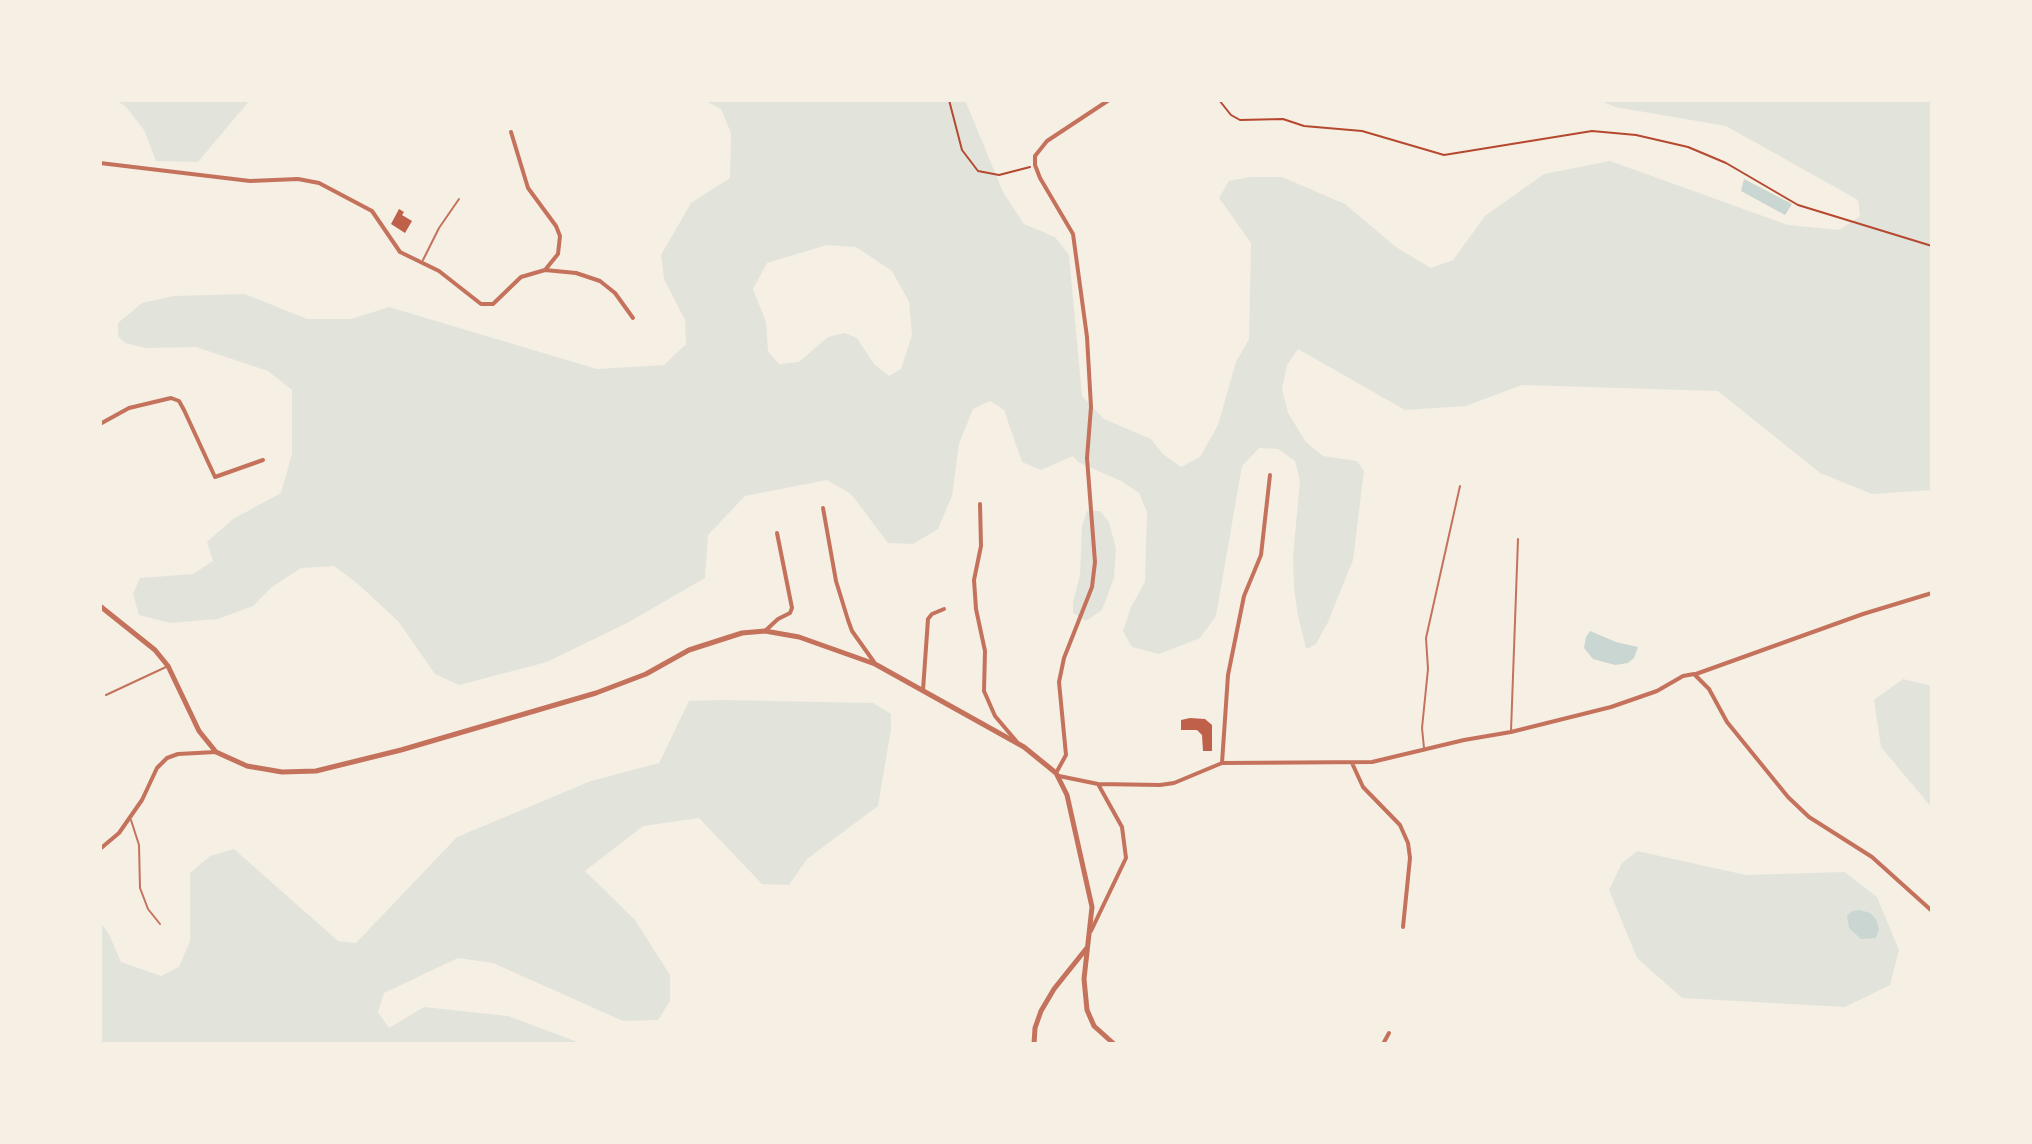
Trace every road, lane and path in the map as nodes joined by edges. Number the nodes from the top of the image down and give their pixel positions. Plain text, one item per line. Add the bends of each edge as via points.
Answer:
1 (949, 100) edge
2 (1109, 100) edge
3 (1219, 100) edge
4 (511, 132) dead end
5 (100, 163) edge
6 (1035, 165) junction
7 (459, 199) dead end
8 (1932, 246) edge
9 (422, 262) junction
10 (545, 270) junction
11 (633, 318) dead end
12 (100, 424) edge
13 (263, 460) dead end
14 (1270, 475) dead end
15 (1460, 486) dead end
16 (980, 504) dead end
17 (823, 508) dead end
18 (777, 533) dead end
19 (1518, 539) dead end
20 (1932, 593) edge
21 (100, 606) edge
22 (944, 609) dead end
23 (765, 631) junction
24 (875, 664) junction
25 (168, 666) junction
26 (1694, 674) junction
27 (923, 690) junction
28 (106, 695) dead end
29 (1511, 732) junction
30 (1018, 744) junction
31 (1424, 750) junction
32 (216, 752) junction
33 (1222, 763) junction
34 (1352, 763) junction
35 (1057, 774) junction
36 (1098, 784) junction
37 (130, 818) junction
38 (100, 849) edge
39 (1932, 911) edge
40 (160, 924) dead end
41 (1403, 927) dead end
42 (1091, 931) junction
43 (1086, 949) junction
44 (1389, 1033) dead end
45 (1034, 1044) edge
46 (1114, 1044) edge
47 (1383, 1044) edge

1 - 6 path via 962,150 978,171 999,175
2 - 6 street via 1040,147
3 - 8 path via 1240,120 1283,119 1362,131 1444,155 1592,131 1636,135 1726,163 1798,205
4 - 10 street via 528,188 560,236 558,254
5 - 9 street via 250,181 319,183 372,211 400,252
6 - 35 street via 1073,234 1091,407 1087,458 1095,562 1092,587 1059,682 1066,755
7 - 9 lane
9 - 10 street via 487,305 521,277
10 - 11 street via 600,281
12 - 13 street via 129,408 171,398 179,401 215,477
14 - 33 street via 1261,555 1244,596 1228,675
15 - 31 lane via 1426,638
16 - 30 street via 981,546 974,580 985,651 984,691 995,716
17 - 24 street via 848,620
18 - 23 street via 792,608
19 - 29 lane
20 - 26 street
21 - 25 street
22 - 27 street via 928,619
23 - 24 street via 799,637
23 - 32 street via 689,650 596,693 316,771 247,766
24 - 27 street
25 - 28 lane
25 - 32 street via 199,731
26 - 29 street via 1637,699
26 - 39 street via 1788,797 1809,817 1872,857
27 - 30 street
29 - 31 street
30 - 35 street
31 - 34 street
32 - 37 street via 167,758
33 - 34 street
33 - 36 street via 1174,783
34 - 41 street via 1363,787 1400,825 1408,843
35 - 36 street
35 - 42 street via 1067,795 1088,887
36 - 42 street via 1122,827 1126,858
37 - 38 street
37 - 40 lane via 139,845 140,888
42 - 43 street
43 - 45 street via 1041,1011
43 - 46 street via 1087,1010 1094,1026
44 - 47 street

